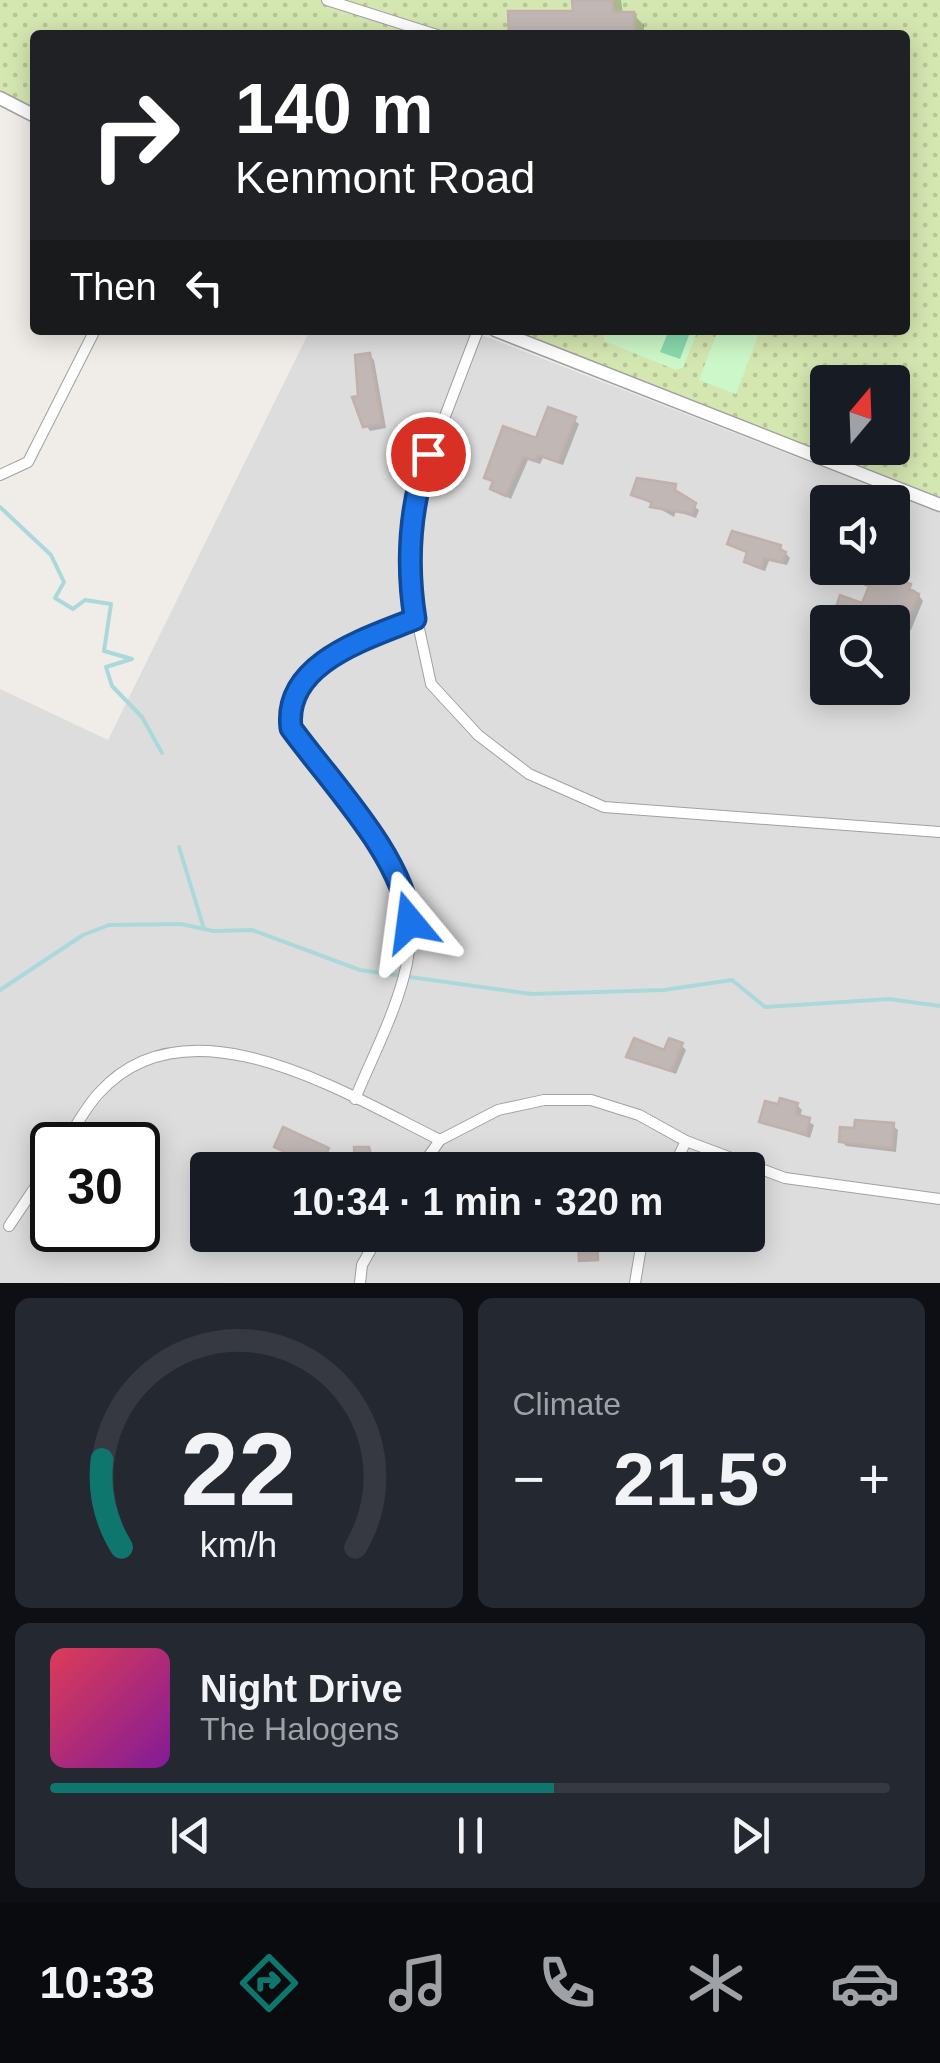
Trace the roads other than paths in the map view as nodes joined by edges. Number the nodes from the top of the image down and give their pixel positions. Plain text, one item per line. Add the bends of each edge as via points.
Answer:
1 (326, 0) edge
2 (399, 29) edge
3 (0, 98) edge
4 (30, 113) edge
5 (92, 335) edge
6 (476, 335) edge
7 (508, 335) edge
8 (0, 475) edge
9 (940, 504) edge
10 (415, 619) junction
11 (940, 832) edge
12 (356, 1098) junction
13 (79, 1122) edge
14 (440, 1140) junction
15 (686, 1141) junction
16 (432, 1152) edge
17 (681, 1152) edge
18 (30, 1196) edge
19 (940, 1199) edge
20 (10, 1226) dead end
21 (369, 1252) edge
22 (640, 1252) edge
23 (360, 1283) edge
24 (635, 1283) edge

1 - 2 street
3 - 4 street
5 - 8 street via 28,462
6 - 10 street via 416,492 408,564
7 - 9 street
10 - 11 street via 431,684 478,734 529,774 604,807
10 - 12 street via 337,651 305,680 288,708 291,728 405,891 405,965
12 - 13 street via 234,1051 173,1050 99,1092
12 - 14 street
14 - 15 street via 498,1110 590,1100 639,1115
14 - 16 street
15 - 17 street
15 - 19 street via 785,1178
18 - 20 street
21 - 23 street
22 - 24 street

